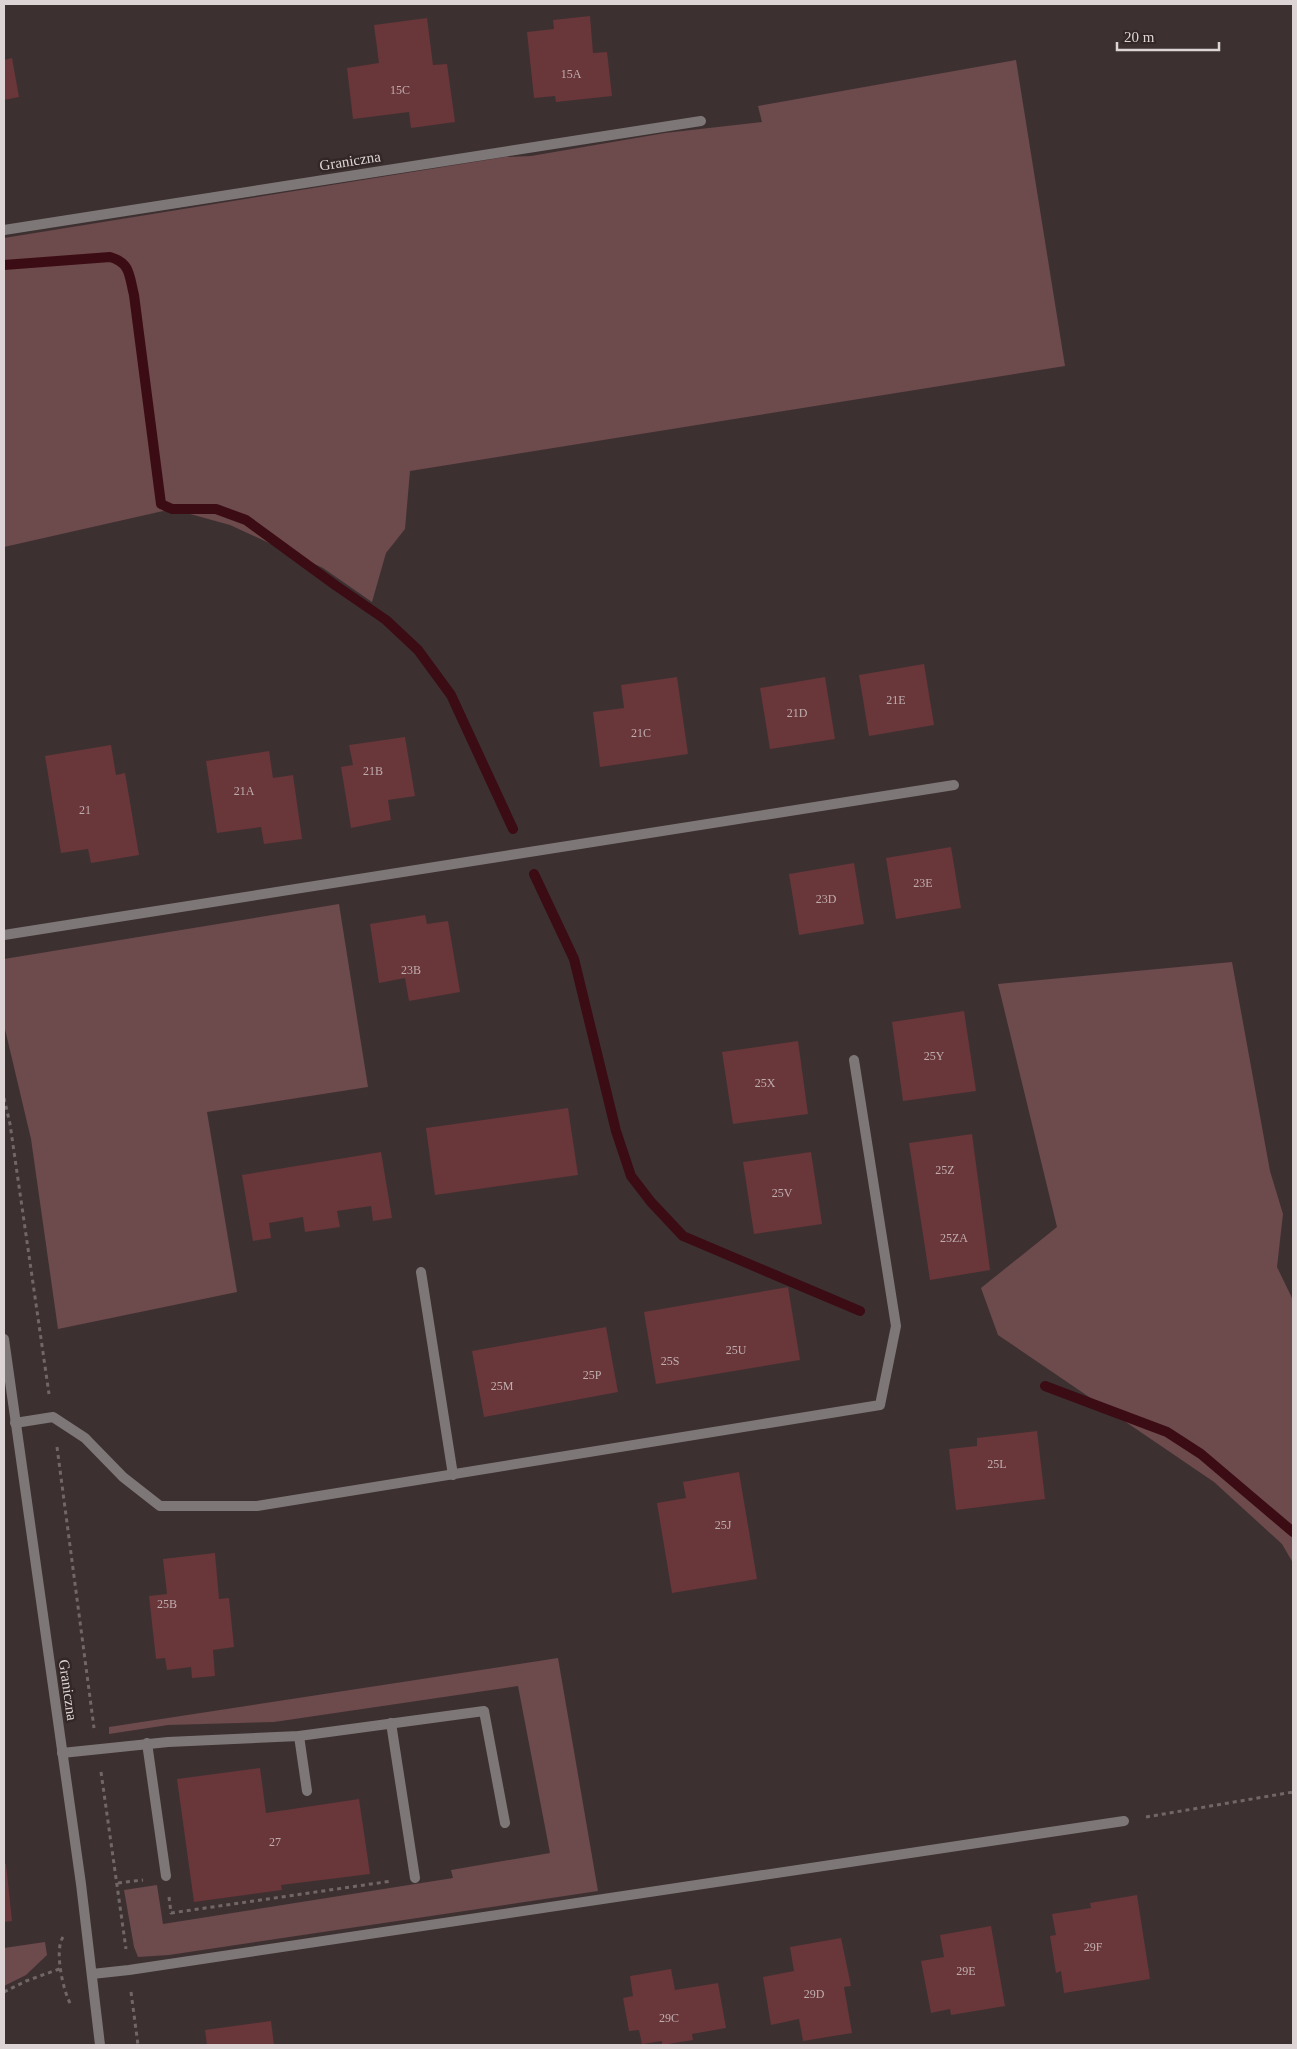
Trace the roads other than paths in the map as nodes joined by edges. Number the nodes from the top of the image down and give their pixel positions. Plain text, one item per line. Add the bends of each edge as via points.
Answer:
1 (701, 121) dead end
2 (4, 230) edge
3 (954, 785) dead end
4 (4, 935) edge
5 (854, 1060) dead end
6 (420, 1272) dead end
7 (4, 1339) edge
8 (15, 1423) junction
9 (453, 1475) junction
10 (391, 1723) junction
11 (299, 1736) junction
12 (147, 1743) junction
13 (62, 1752) junction
14 (307, 1791) dead end
15 (1124, 1820) road end
16 (504, 1823) dead end
17 (166, 1876) road end
18 (415, 1878) road end
19 (91, 1969) junction
20 (100, 2045) edge

1 - 2 street, Graniczna
3 - 4 street
5 - 9 street via 896,1326 880,1405
6 - 9 street
7 - 8 street, Graniczna
8 - 9 street via 53,1417 85,1438 123,1477 160,1506 257,1506
8 - 13 street, Graniczna
10 - 11 street
10 - 16 street via 484,1711
10 - 18 street
11 - 12 street
11 - 14 street
12 - 13 street
12 - 17 street
13 - 19 street, Graniczna
15 - 19 street via 128,1970
19 - 20 street, Graniczna

